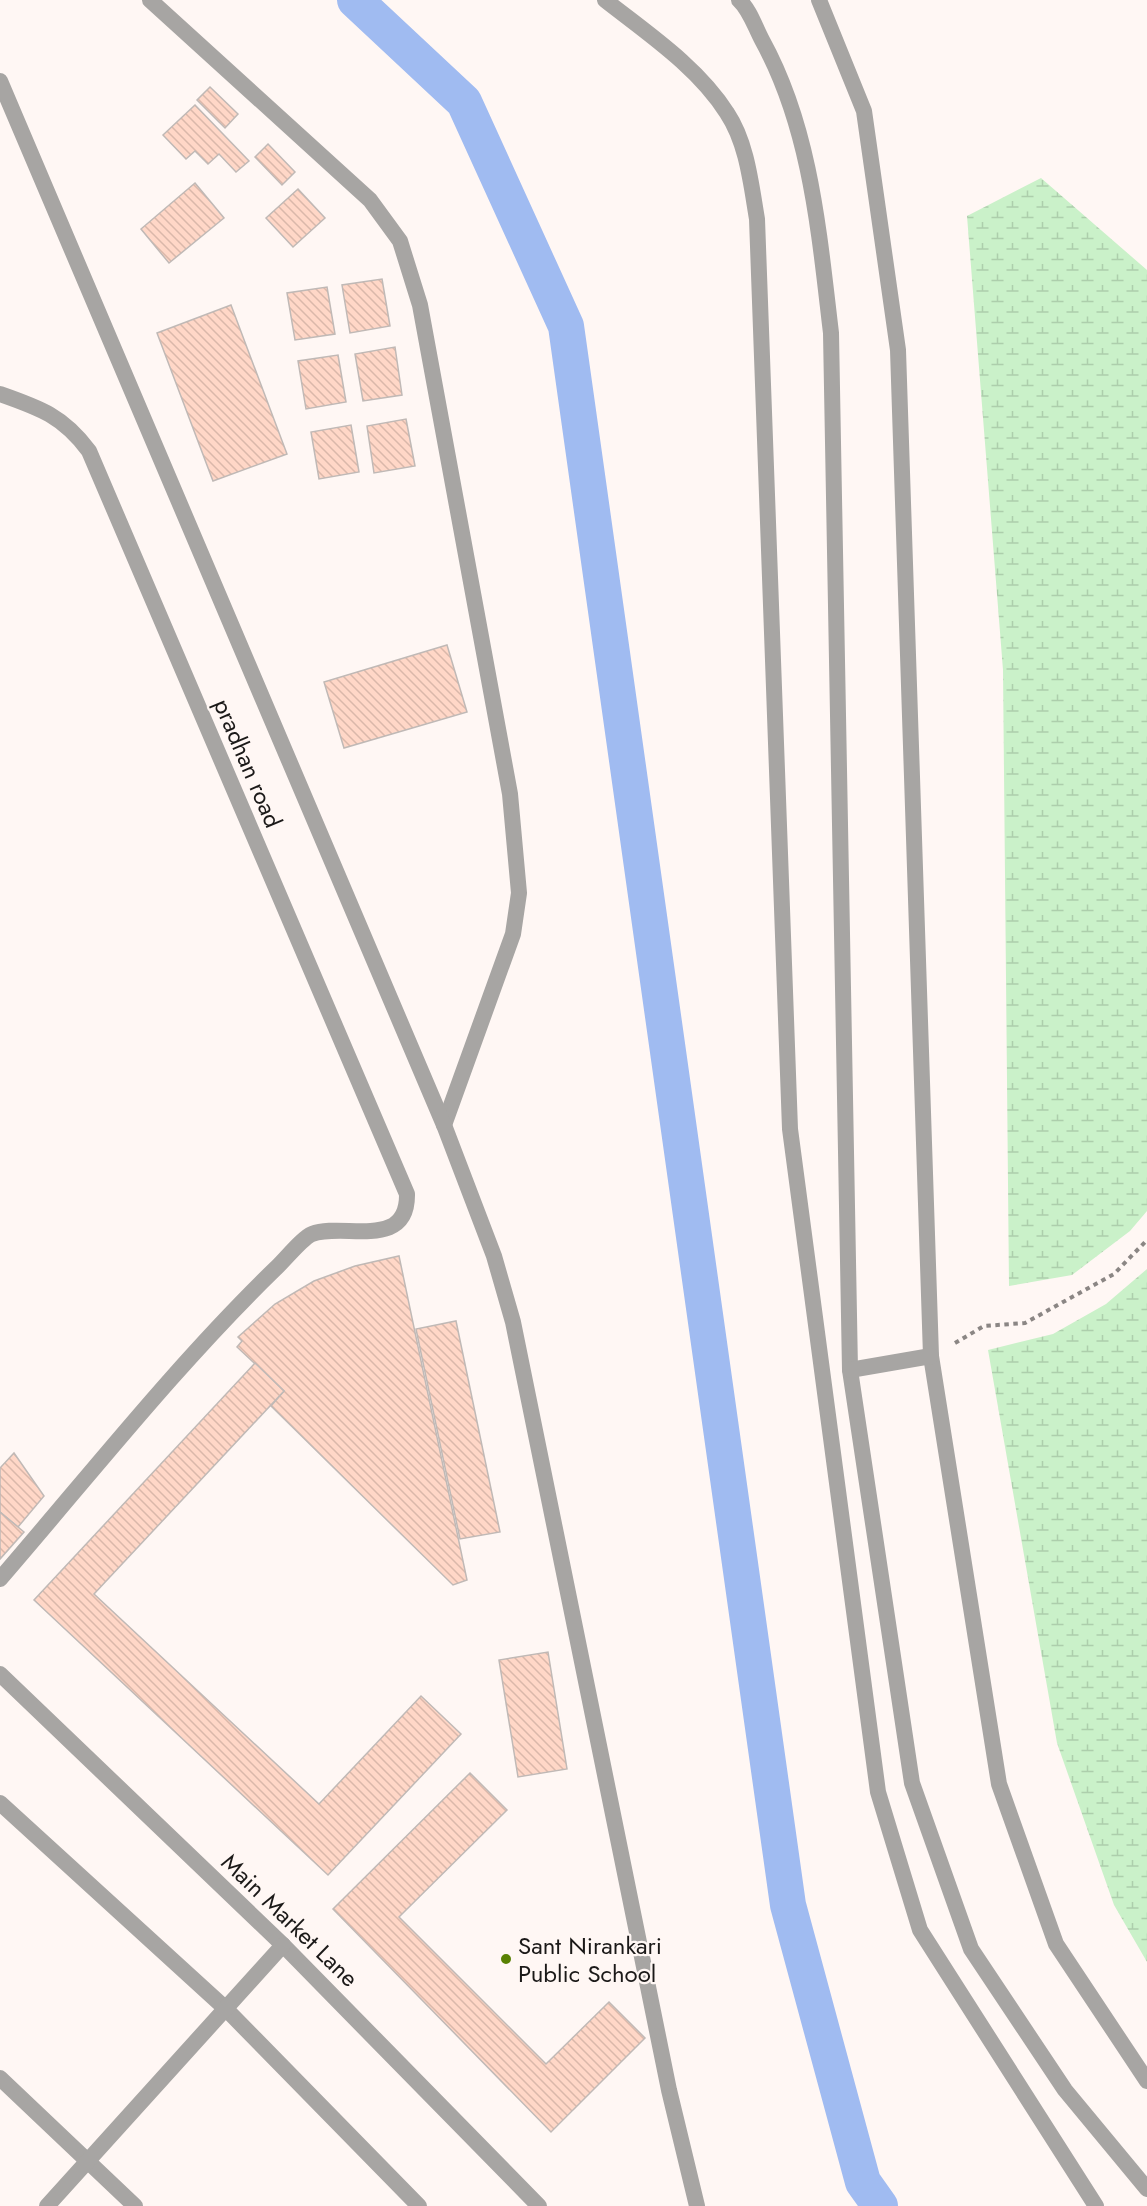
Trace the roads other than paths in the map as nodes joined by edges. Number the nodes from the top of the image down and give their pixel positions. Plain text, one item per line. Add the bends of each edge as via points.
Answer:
1 (150, 0) edge
2 (605, 0) edge
3 (739, 0) edge
4 (819, 0) edge
5 (0, 81) edge
6 (0, 394) edge
7 (444, 1125) junction
8 (931, 1356) junction
9 (850, 1370) junction
10 (0, 1579) edge
11 (2, 1680) edge
12 (0, 1803) edge
13 (283, 1945) junction
14 (226, 2009) junction
15 (0, 2078) edge
16 (1147, 2081) edge
17 (88, 2163) junction
18 (1147, 2189) edge
19 (47, 2206) edge
20 (135, 2206) edge
21 (419, 2206) edge
22 (539, 2206) edge
23 (697, 2206) edge
24 (1096, 2206) edge

1 - 7 street via 370,200 400,241 420,305 510,794 519,893 513,934
2 - 24 street via 704,83 728,114 748,165 758,219 790,1129 879,1792 920,1930
3 - 9 street via 790,96 816,205 831,333
4 - 8 street via 864,111 898,350
5 - 7 street
6 - 10 street, pradhan road via 56,416 89,451 407,1194 404,1212 388,1229 311,1234 235,1307
7 - 23 street via 494,1256 513,1322 669,2090
8 - 9 street
8 - 16 street via 999,1784 1056,1944
9 - 18 street via 912,1783 971,1949 1065,2090
11 - 13 street, Main Market Lane
12 - 14 street
13 - 14 street
13 - 22 street, Main Market Lane
14 - 17 street
14 - 21 street
15 - 17 street
17 - 19 street
17 - 20 street

